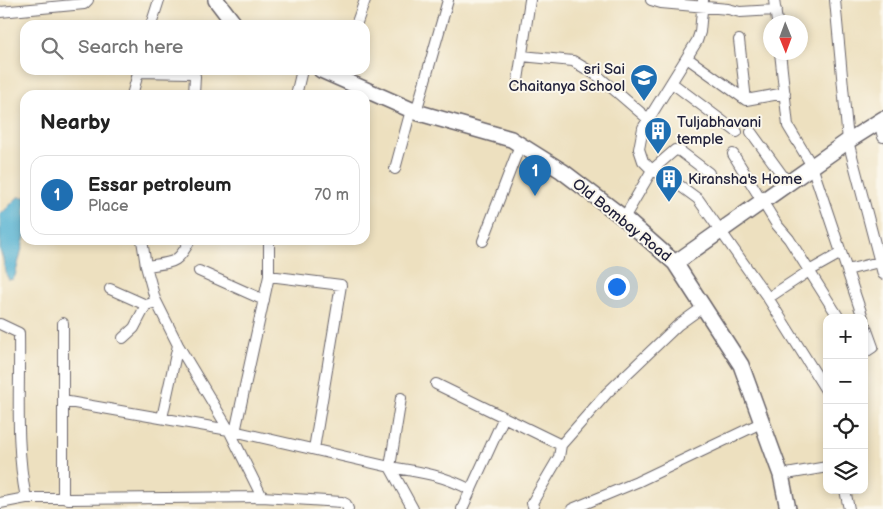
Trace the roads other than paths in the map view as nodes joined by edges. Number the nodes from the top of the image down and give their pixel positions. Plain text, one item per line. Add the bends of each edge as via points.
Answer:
1 (88, 0) edge
2 (159, 0) edge
3 (216, 0) edge
4 (364, 0) edge
5 (448, 0) edge
6 (530, 0) edge
7 (651, 0) edge
8 (835, 0) edge
9 (703, 4) edge
10 (775, 5) edge
11 (0, 12) edge
12 (153, 20) edge
13 (231, 20) edge
14 (358, 20) edge
15 (739, 40) dead end
16 (522, 56) junction
17 (687, 58) junction
18 (781, 60) edge
19 (137, 75) edge
20 (194, 75) edge
21 (301, 75) edge
22 (341, 75) edge
23 (518, 80) dead end
24 (672, 83) junction
25 (133, 90) edge
26 (194, 90) edge
27 (297, 90) edge
28 (785, 93) junction
29 (746, 100) junction
30 (414, 111) junction
31 (648, 119) junction
32 (881, 120) edge
33 (737, 132) dead end
34 (751, 132) dead end
35 (883, 138) edge
36 (848, 140) junction
37 (520, 145) junction
38 (733, 154) dead end
39 (812, 166) junction
40 (395, 169) dead end
41 (652, 170) junction
42 (709, 172) dead end
43 (788, 183) junction
44 (762, 201) junction
45 (624, 218) junction
46 (720, 230) junction
47 (483, 241) dead end
48 (143, 245) edge
49 (187, 245) edge
50 (269, 245) edge
51 (841, 253) junction
52 (881, 262) edge
53 (675, 263) junction
54 (146, 266) junction
55 (199, 270) dead end
56 (847, 270) junction
57 (809, 272) junction
58 (883, 274) edge
59 (269, 276) junction
60 (110, 289) dead end
61 (768, 298) junction
62 (264, 300) junction
63 (151, 304) junction
64 (703, 307) junction
65 (836, 314) edge
66 (862, 314) edge
67 (63, 323) dead end
68 (0, 324) edge
69 (868, 333) edge
70 (123, 338) dead end
71 (178, 344) junction
72 (868, 350) edge
73 (823, 380) edge
74 (436, 384) dead end
75 (401, 398) dead end
76 (63, 401) junction
77 (162, 418) junction
78 (504, 418) junction
79 (763, 422) junction
80 (232, 431) junction
81 (561, 445) junction
82 (314, 449) junction
83 (390, 467) junction
84 (823, 468) edge
85 (781, 475) junction
86 (471, 490) junction
87 (846, 494) edge
88 (155, 497) junction
89 (262, 497) junction
90 (26, 498) junction
91 (63, 498) junction
92 (0, 503) edge
93 (155, 509) edge
94 (348, 509) edge
95 (413, 509) edge
96 (462, 509) edge
97 (534, 509) edge
98 (572, 509) edge
99 (788, 509) edge
100 (849, 509) edge

1 - 11 street via 84,4
2 - 12 street
3 - 13 main road
4 - 14 street
5 - 30 street
6 - 16 street
7 - 9 street
8 - 36 street
9 - 10 street via 740,12
9 - 17 street via 700,32
15 - 29 street
16 - 23 street
16 - 31 street via 573,61 598,76
17 - 24 street
17 - 29 street
18 - 28 street
19 - 25 street
20 - 26 street
21 - 27 street
22 - 30 main road, Old Bombay Road
24 - 31 street
24 - 33 street
28 - 29 street
28 - 39 street via 788,126
30 - 37 main road, Old Bombay Road
30 - 40 street
31 - 41 street via 638,149
32 - 35 street
32 - 36 main road
34 - 43 street
36 - 39 main road
36 - 52 street
37 - 45 main road, Old Bombay Road via 562,171
37 - 47 street
38 - 44 street
39 - 43 main road
39 - 51 street
41 - 42 street via 675,150
41 - 45 street
41 - 46 street via 698,199
43 - 44 main road
44 - 46 main road
44 - 57 street
45 - 53 main road, Old Bombay Road
46 - 53 main road
46 - 61 street
48 - 54 street
49 - 54 street via 181,257 172,262
50 - 59 street
51 - 56 street
51 - 57 street
52 - 56 street
52 - 58 street
53 - 64 main road, Old Bombay Road
54 - 63 street
55 - 62 street
56 - 66 street
57 - 61 street
57 - 65 street
59 - 62 street
59 - 82 street via 341,285
60 - 63 street
61 - 73 street
62 - 80 street
63 - 70 street
63 - 71 street
64 - 79 main road, Old Bombay Road via 741,365
64 - 81 street via 678,325 607,393
67 - 76 street
68 - 90 street via 19,333 19,449
69 - 72 street via 873,347
71 - 77 street
71 - 80 street
74 - 78 street
75 - 83 street
76 - 77 street
76 - 91 street
77 - 80 street
78 - 81 street
78 - 86 street
79 - 85 main road, Old Bombay Road
79 - 98 street via 638,482
80 - 82 street
80 - 89 street
81 - 97 street via 559,456 532,503
82 - 83 street
83 - 86 street via 430,474
83 - 95 street
84 - 85 street
85 - 99 main road, Old Bombay Road
86 - 96 street
87 - 100 street
88 - 89 street
88 - 91 street
88 - 93 street
89 - 94 street via 342,502
90 - 91 street
90 - 92 street

